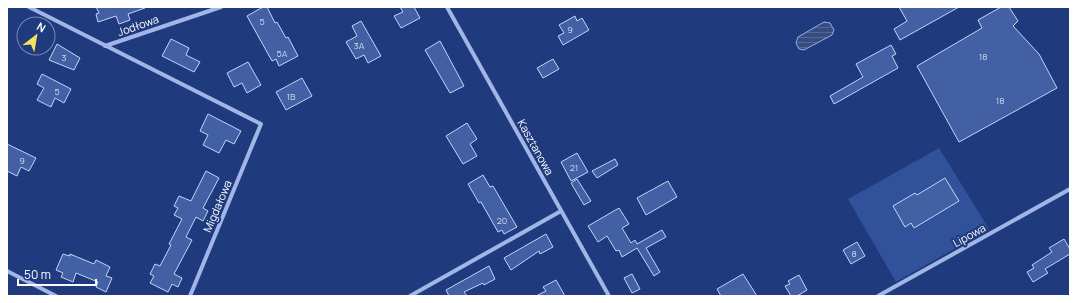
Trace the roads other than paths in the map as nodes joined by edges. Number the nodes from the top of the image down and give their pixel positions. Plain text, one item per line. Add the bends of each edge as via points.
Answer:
1 (29, 7) edge
2 (221, 7) edge
3 (447, 7) edge
4 (105, 46) junction
5 (1070, 189) edge
6 (561, 211) junction
7 (7, 271) edge
8 (56, 296) edge
9 (190, 296) edge
10 (410, 296) edge
11 (609, 296) edge
12 (878, 296) edge

1 - 4 street
2 - 4 street, Jodłowa
3 - 6 street, Kasztanowa
4 - 9 street, Migdałowa via 261,124
5 - 12 street, Lipowa
6 - 10 street
6 - 11 street, Kasztanowa
7 - 8 street

